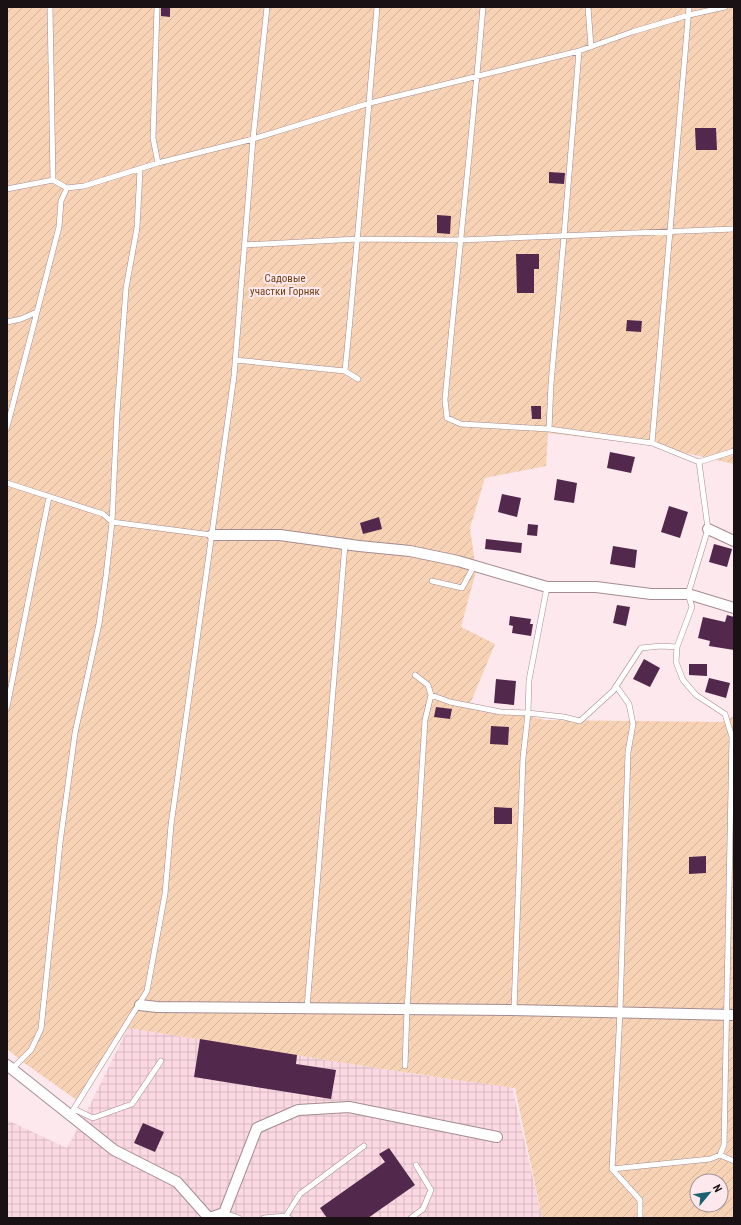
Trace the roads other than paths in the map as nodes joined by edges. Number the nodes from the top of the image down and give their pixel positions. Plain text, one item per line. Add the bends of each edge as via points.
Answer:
1 (50, 7) edge
2 (157, 7) edge
3 (267, 7) edge
4 (377, 7) edge
5 (483, 7) edge
6 (588, 7) edge
7 (689, 7) edge
8 (725, 7) edge
9 (689, 16) junction
10 (591, 47) junction
11 (579, 51) junction
12 (477, 77) junction
13 (370, 103) junction
14 (252, 139) junction
15 (158, 163) junction
16 (140, 170) junction
17 (53, 180) junction
18 (67, 188) junction
19 (7, 189) edge
20 (734, 229) edge
21 (670, 231) junction
22 (564, 236) junction
23 (358, 239) junction
24 (460, 240) junction
25 (244, 245) junction
26 (37, 312) junction
27 (7, 322) edge
28 (235, 360) junction
29 (345, 371) junction
30 (358, 379) dead end
31 (7, 427) edge
32 (549, 428) junction
33 (652, 443) junction
34 (734, 451) edge
35 (699, 462) junction
36 (7, 483) edge
37 (49, 497) junction
38 (112, 522) junction
39 (708, 529) junction
40 (212, 535) junction
41 (734, 541) edge
42 (345, 544) junction
43 (474, 566) junction
44 (432, 582) dead end
45 (547, 587) junction
46 (688, 594) junction
47 (734, 608) edge
48 (677, 647) junction
49 (415, 675) dead end
50 (616, 686) junction
51 (431, 695) junction
52 (7, 707) edge
53 (528, 713) junction
54 (140, 1005) junction
55 (307, 1008) junction
56 (407, 1009) junction
57 (514, 1010) junction
58 (620, 1012) junction
59 (730, 1014) edge
60 (161, 1061) dead end
61 (405, 1066) dead end
62 (10, 1067) edge
63 (72, 1112) junction
64 (497, 1136) dead end
65 (364, 1146) dead end
66 (720, 1155) junction
67 (734, 1161) edge
68 (416, 1165) dead end
69 (612, 1169) junction
70 (224, 1213) junction
71 (287, 1217) edge
72 (209, 1218) edge
73 (239, 1218) edge
74 (264, 1218) edge
75 (411, 1218) edge
76 (640, 1218) edge

1 - 17 lane
2 - 15 lane via 153,138
3 - 14 lane
4 - 13 lane
5 - 12 lane
6 - 10 lane
7 - 9 lane
8 - 9 lane
9 - 10 lane
9 - 21 lane
10 - 11 lane
11 - 12 lane
11 - 22 lane
12 - 13 lane
12 - 24 lane
13 - 14 lane
13 - 23 lane
14 - 15 lane
14 - 25 lane
15 - 16 lane
16 - 18 lane via 84,186
16 - 38 lane via 137,228 126,288
17 - 18 lane
17 - 19 lane
18 - 26 lane via 61,201 59,227
20 - 21 lane
21 - 22 lane
21 - 33 lane
22 - 24 lane
22 - 32 lane
23 - 24 lane
23 - 25 lane
23 - 29 lane
24 - 32 lane via 445,400 447,418 460,424
25 - 28 lane
26 - 27 lane
26 - 31 lane
28 - 29 lane
28 - 40 lane
29 - 30 lane
32 - 33 lane
33 - 35 lane
34 - 35 lane
35 - 39 lane
36 - 37 lane
37 - 38 lane via 103,514
37 - 52 lane
38 - 40 lane
38 - 62 lane via 101,608 76,733 60,843 40,1029 31,1050
39 - 41 street
39 - 46 lane
40 - 42 street via 280,535
40 - 54 lane via 171,825 165,894 147,991
42 - 43 street via 410,551
42 - 55 lane
43 - 44 lane via 462,588
43 - 45 street
45 - 46 street via 596,587 651,594
45 - 53 lane via 529,680
46 - 47 street
46 - 48 lane via 692,607
48 - 50 lane via 641,648
48 - 59 lane via 676,662 683,680 696,695 725,714 732,737
49 - 51 lane via 428,685
50 - 53 lane via 580,721
50 - 58 lane via 629,704 634,724 628,752
51 - 53 lane via 450,702 494,711
51 - 56 lane via 425,720
53 - 57 lane via 523,758
54 - 55 street
54 - 63 lane
55 - 56 street
56 - 57 street
56 - 61 lane
57 - 58 street
58 - 59 street
58 - 69 lane
59 - 66 lane via 724,1145
60 - 63 lane via 132,1104 93,1118
62 - 63 street
63 - 72 street via 114,1150 177,1182
64 - 70 street via 349,1108 298,1110 257,1128
65 - 71 lane via 300,1194
66 - 67 lane
66 - 69 lane via 710,1159
68 - 75 lane via 431,1190 423,1209
69 - 76 lane via 640,1200
70 - 72 street
70 - 73 lane
71 - 74 lane

